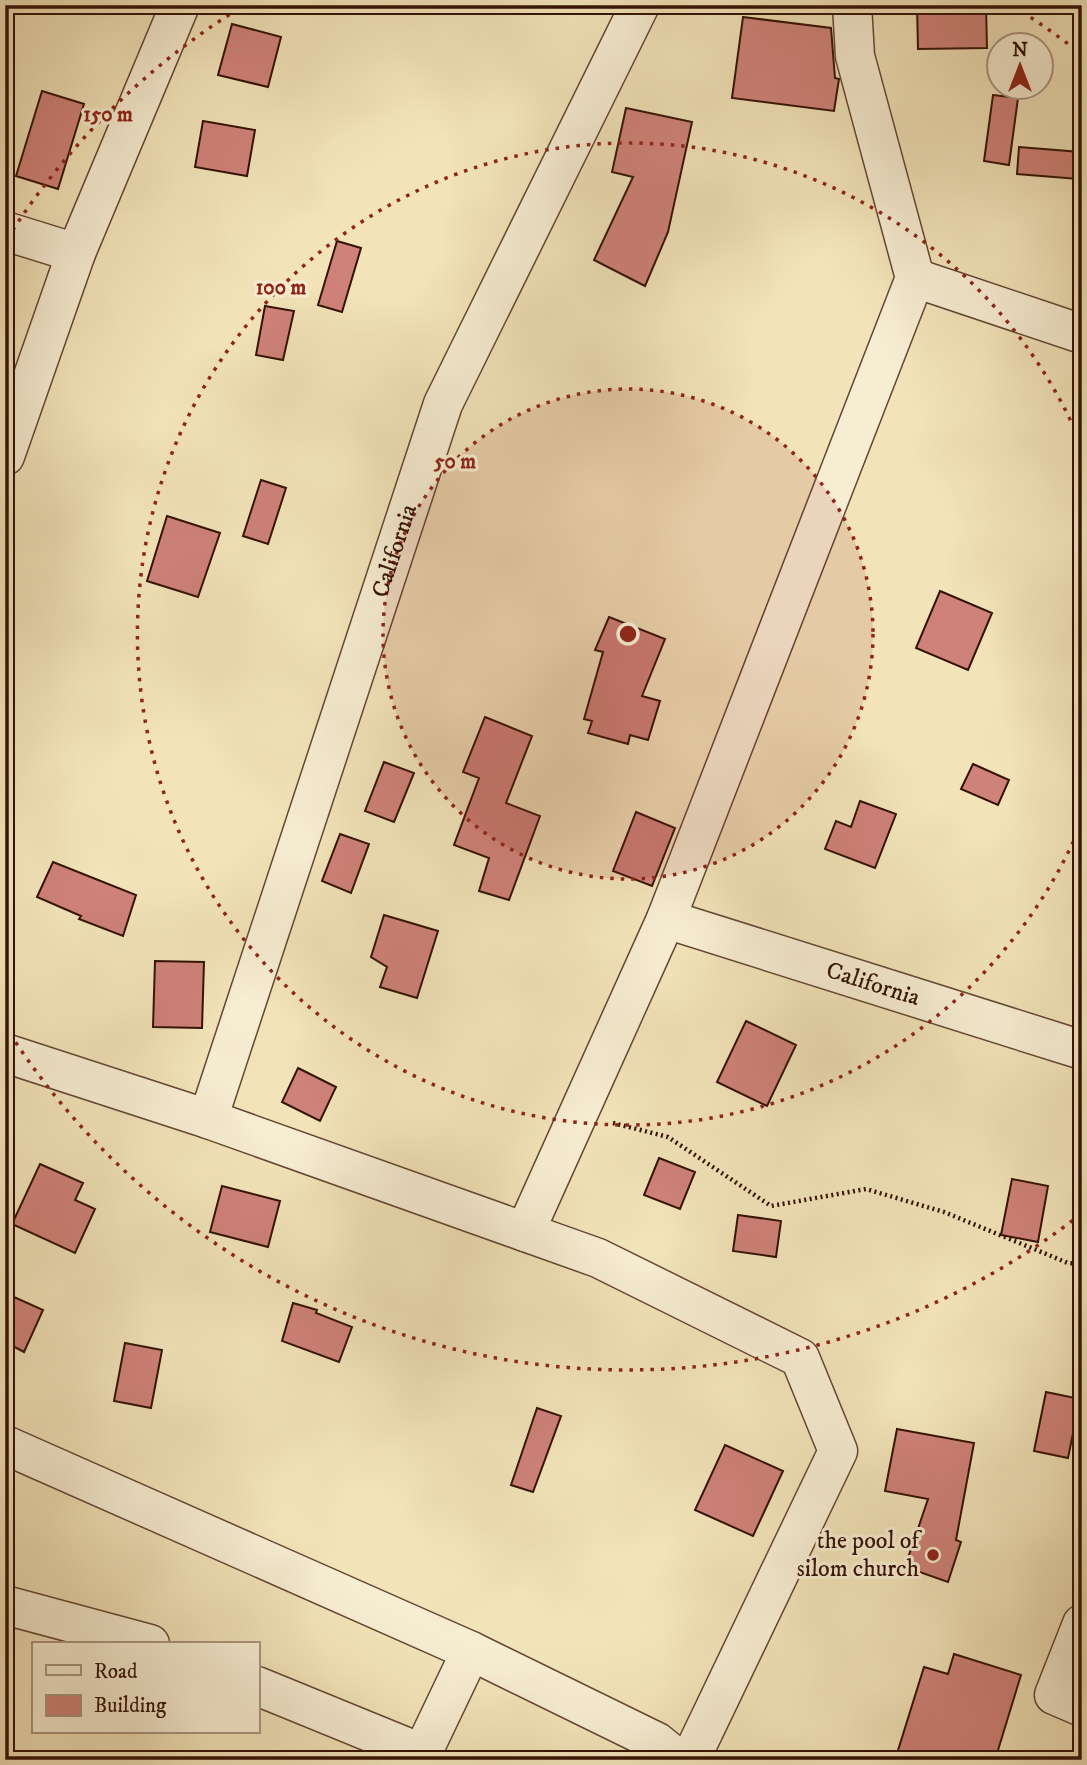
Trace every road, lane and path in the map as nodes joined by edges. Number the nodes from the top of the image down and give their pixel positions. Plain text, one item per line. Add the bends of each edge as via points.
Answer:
1 (180, 5) edge
2 (640, 5) edge
3 (852, 5) edge
4 (5, 231) edge
5 (76, 253) junction
6 (915, 278) junction
7 (1082, 334) edge
8 (5, 456) edge
9 (666, 919) junction
10 (1082, 1050) edge
11 (5, 1053) edge
12 (578, 1114) junction
13 (208, 1119) junction
14 (525, 1231) junction
15 (1082, 1265) edge
16 (5, 1445) edge
17 (5, 1605) edge
18 (1082, 1624) edge
19 (143, 1642) edge
20 (471, 1651) junction
21 (259, 1687) edge
22 (1082, 1707) edge
23 (420, 1757) edge
24 (679, 1760) edge
25 (690, 1760) edge

1 - 5 street
2 - 13 street, California via 443,404
3 - 6 street via 855,56
4 - 5 street
5 - 8 street
6 - 7 street
6 - 9 street
9 - 10 street, California
9 - 12 street
11 - 13 street
12 - 14 street
12 - 15 path via 668,1137 771,1206 866,1189 944,1212
13 - 14 street
14 - 25 street via 598,1258 800,1358 838,1451
16 - 20 street
17 - 19 street
18 - 22 street via 1054,1695
20 - 23 street
20 - 24 street via 657,1742
21 - 23 street

